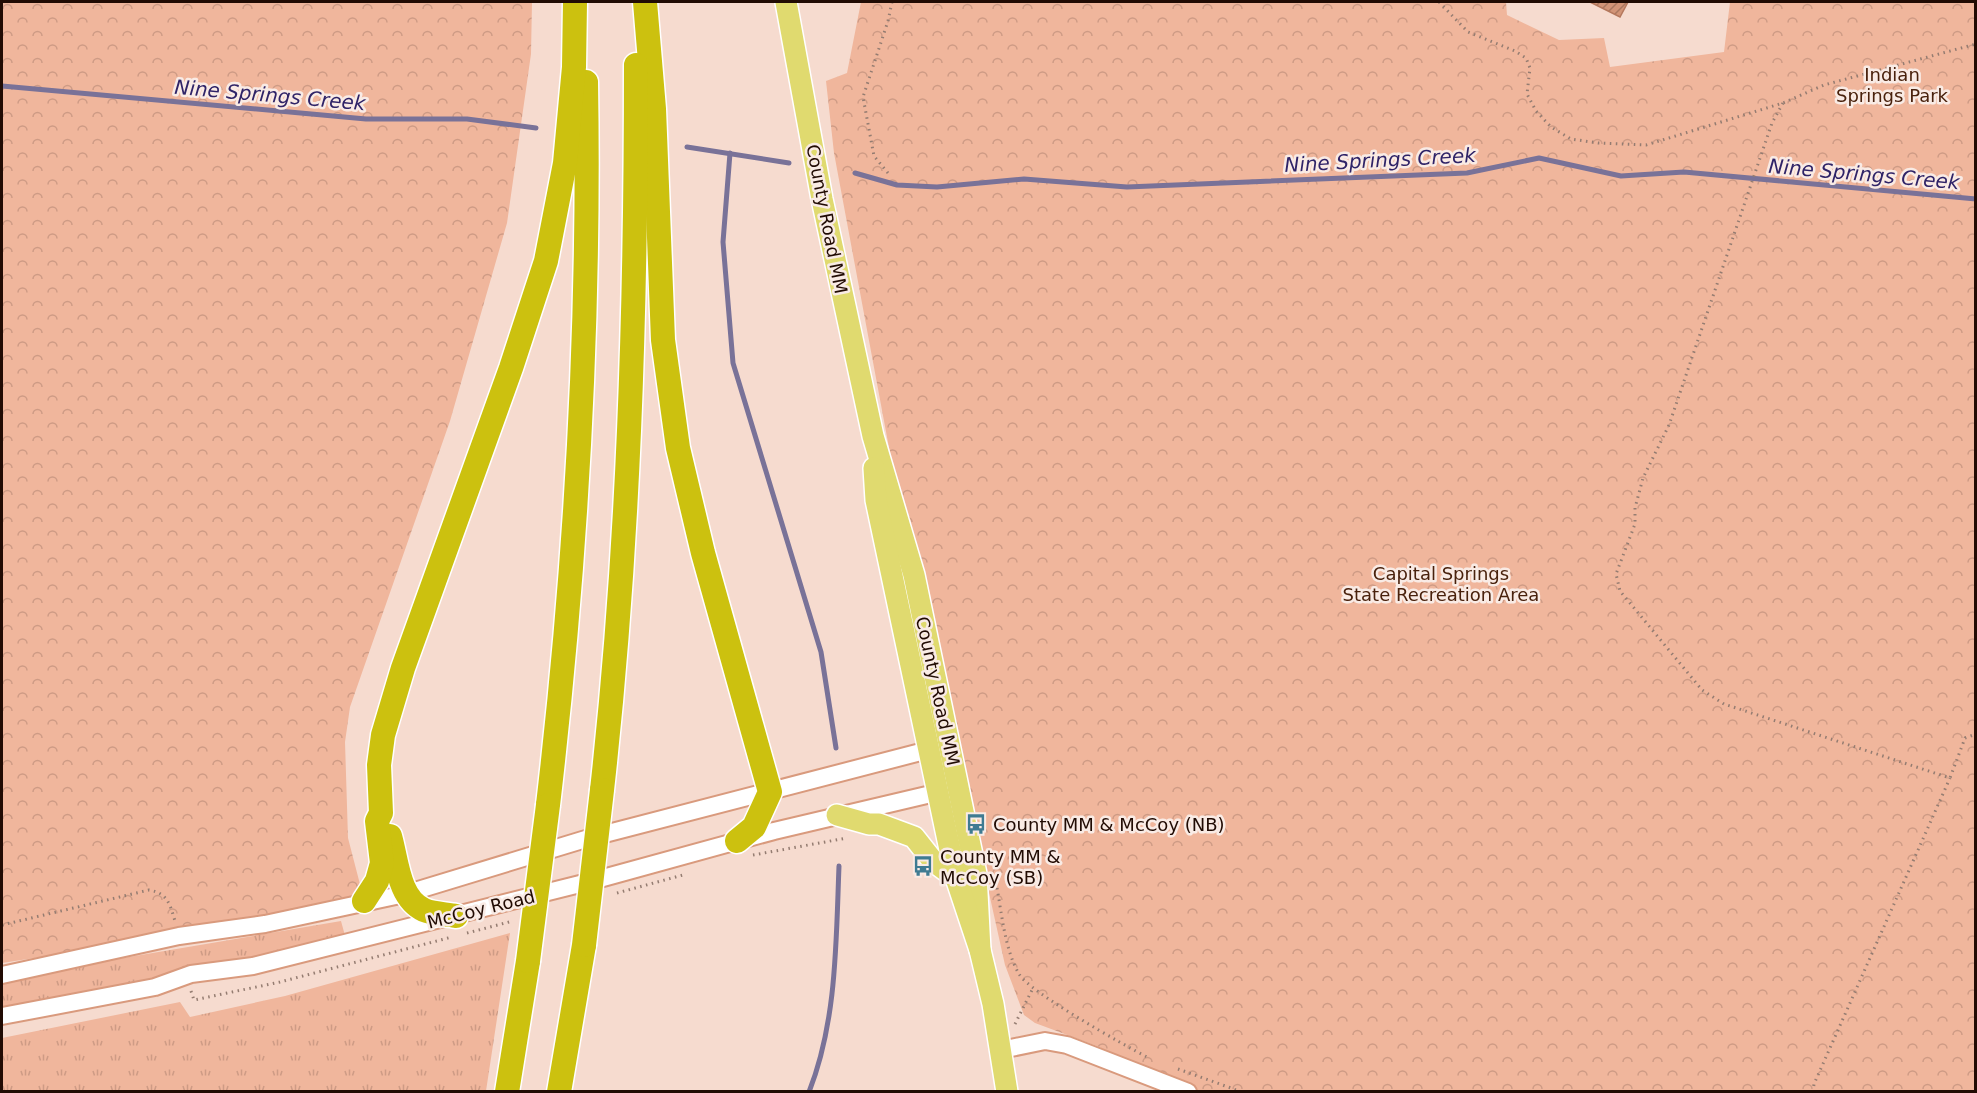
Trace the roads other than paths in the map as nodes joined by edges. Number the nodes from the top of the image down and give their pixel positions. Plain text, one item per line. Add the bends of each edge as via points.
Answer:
1 (575, 2) edge
2 (585, 2) edge
3 (636, 2) edge
4 (645, 2) edge
5 (786, 2) edge
6 (940, 747) junction
7 (958, 789) junction
8 (937, 791) junction
9 (770, 792) junction
10 (381, 813) junction
11 (837, 815) junction
12 (737, 841) junction
13 (956, 878) junction
14 (405, 894) junction
15 (364, 901) junction
16 (456, 916) junction
17 (980, 950) junction
18 (2, 975) edge
19 (2, 1016) edge
20 (1002, 1050) junction
21 (507, 1092) edge
22 (559, 1092) edge
23 (1007, 1092) edge
24 (1188, 1092) edge

1 - 10 highway via 574,67 565,163 546,261 403,668 383,735 379,765
2 - 21 highway, bridge via 588,193 568,610 548,805
3 - 22 highway, bridge via 636,218 624,565 584,945
4 - 9 highway via 654,109 663,340 678,448
5 - 6 main road, County Road MM via 822,199 873,436 876,500
6 - 7 main road, County Road MM
6 - 8 main road, County Road MM
6 - 9 street, McCoy Road
7 - 8 street, McCoy Road
7 - 17 main road, County Road MM via 976,874
8 - 11 street, McCoy Road
8 - 13 main road, County Road MM
9 - 12 highway via 754,827
9 - 14 street, McCoy Road via 589,838
10 - 14 highway
10 - 15 highway via 377,821 382,863 377,881
11 - 12 street, McCoy Road
11 - 13 main road via 914,837 933,861
12 - 16 street, McCoy Road
13 - 17 main road, County Road MM
14 - 15 street, McCoy Road
14 - 16 highway via 425,910
15 - 18 street, McCoy Road
16 - 19 street, McCoy Road via 253,966 191,974 155,987
17 - 20 main road, County Road MM
20 - 23 main road, County Road MM
20 - 24 street via 1045,1041

